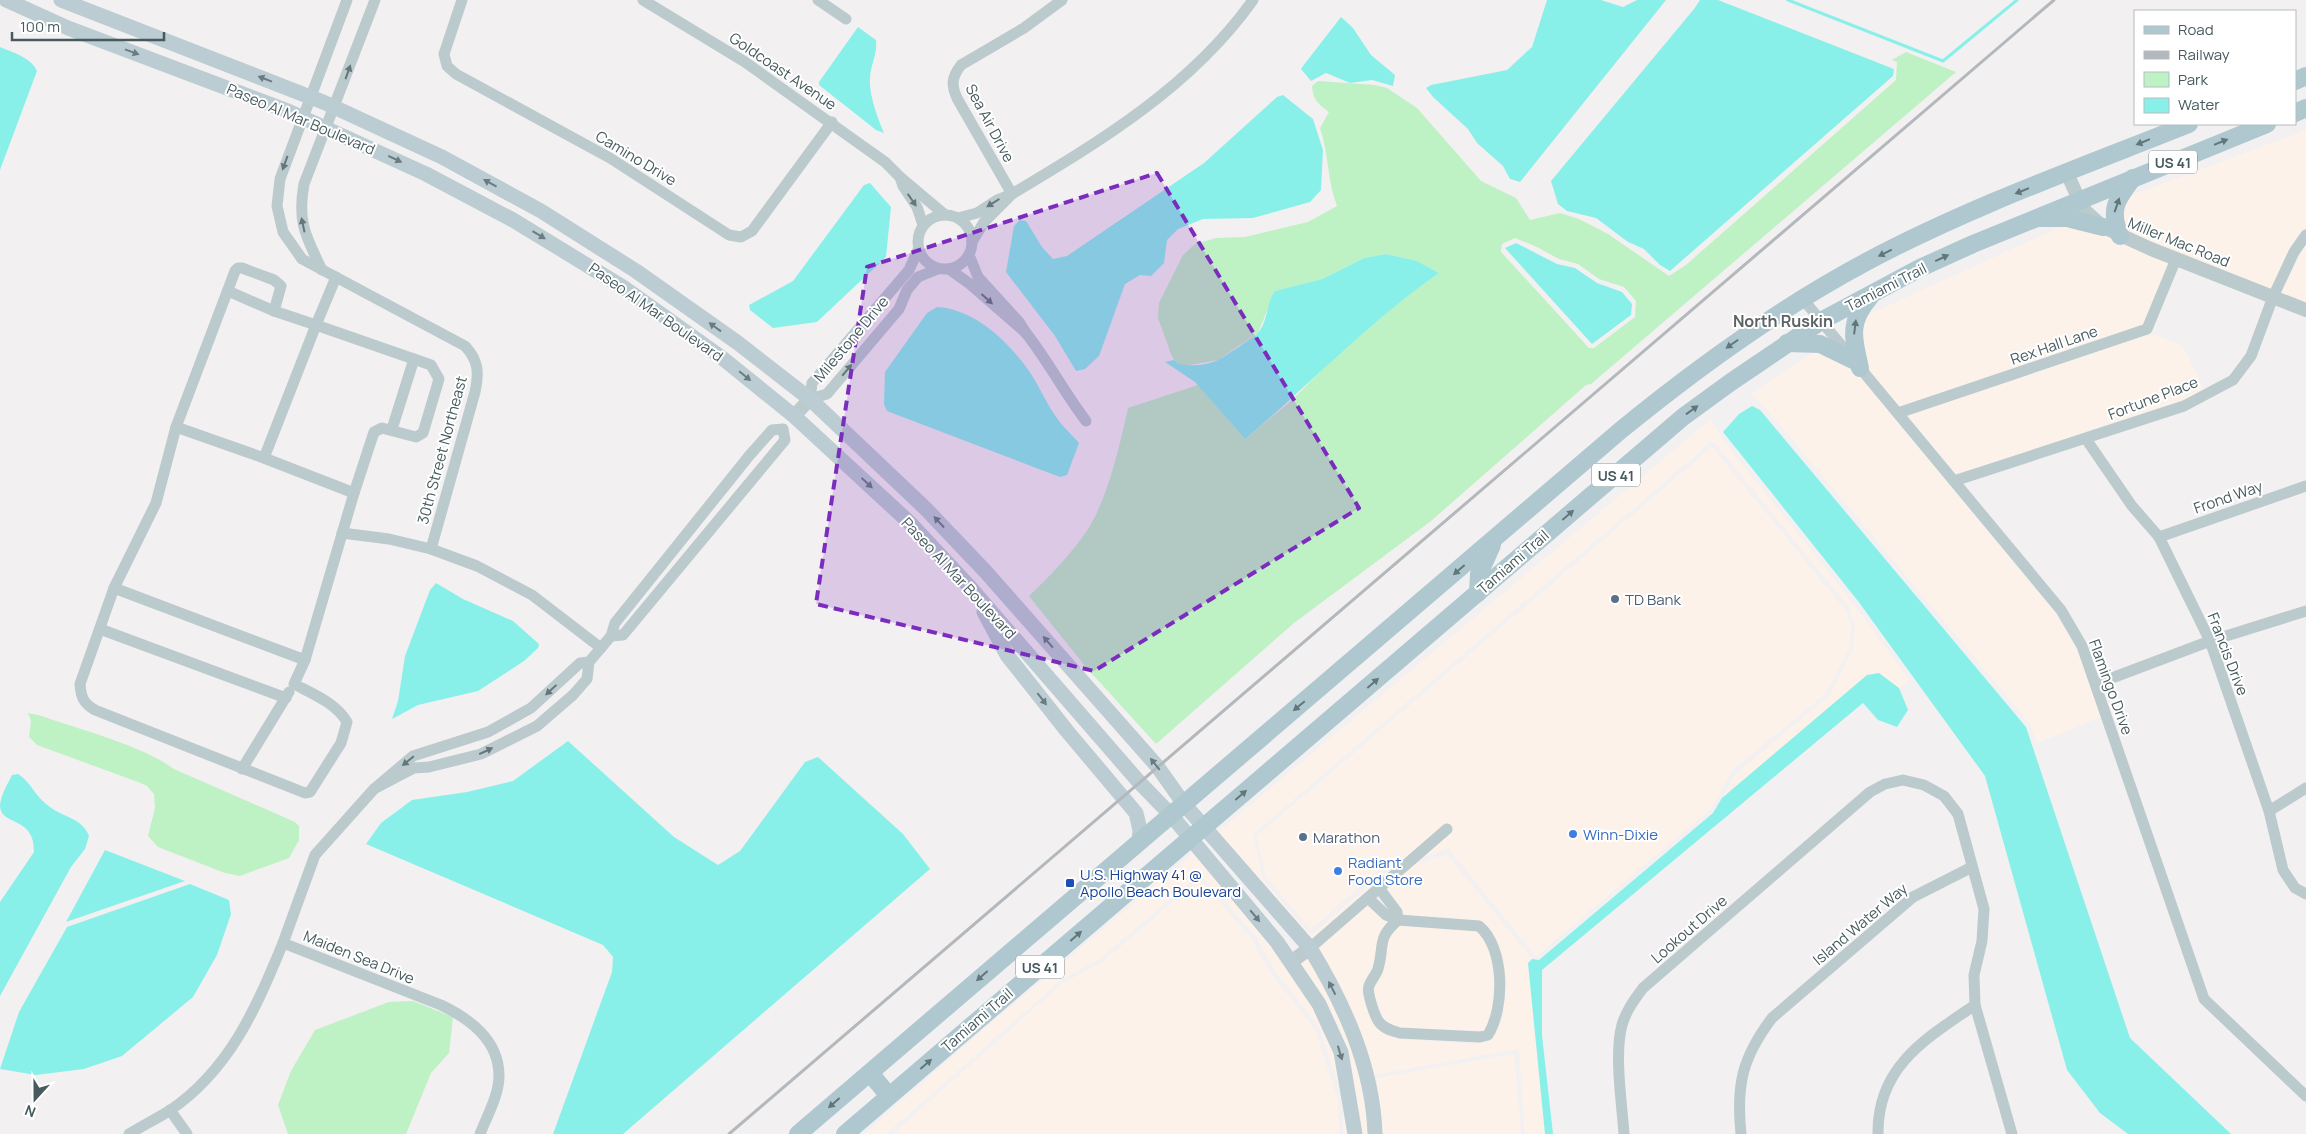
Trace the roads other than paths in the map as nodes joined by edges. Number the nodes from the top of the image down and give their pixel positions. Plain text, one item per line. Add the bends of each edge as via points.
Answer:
1 (6, 0) edge
2 (61, 0) edge
3 (347, 0) edge
4 (375, 0) edge
5 (462, 0) edge
6 (643, 0) edge
7 (818, 0) edge
8 (1062, 0) edge
9 (1253, 0) edge
10 (846, 19) dead end
11 (311, 97) junction
12 (334, 107) junction
13 (303, 117) junction
14 (832, 122) junction
15 (2187, 125) edge
16 (2265, 125) edge
17 (326, 127) junction
18 (2067, 173) junction
19 (900, 177) junction
20 (2134, 178) junction
21 (1012, 194) junction
22 (2079, 200) junction
23 (944, 214) junction
24 (958, 218) junction
25 (2034, 218) junction
26 (923, 225) junction
27 (2103, 227) junction
28 (2306, 235) edge
29 (2120, 236) junction
30 (972, 242) junction
31 (918, 250) junction
32 (969, 256) junction
33 (2176, 259) junction
34 (943, 269) junction
35 (322, 270) junction
36 (336, 277) junction
37 (228, 291) junction
38 (1874, 292) junction
39 (2273, 297) junction
40 (1802, 298) junction
41 (2306, 310) edge
42 (274, 311) junction
43 (1821, 321) junction
44 (316, 325) junction
45 (1026, 333) junction
46 (1786, 343) junction
47 (414, 359) junction
48 (1858, 365) junction
49 (810, 399) junction
50 (1898, 413) junction
51 (794, 416) junction
52 (1086, 421) dead end
53 (176, 428) junction
54 (392, 429) junction
55 (2086, 439) junction
56 (264, 458) junction
57 (1954, 481) junction
58 (2306, 486) edge
59 (354, 493) junction
60 (342, 533) junction
61 (2159, 537) junction
62 (1496, 538) junction
63 (431, 549) junction
64 (968, 585) junction
65 (114, 588) junction
66 (1478, 592) junction
67 (2306, 611) edge
68 (100, 629) junction
69 (611, 636) junction
70 (2210, 641) junction
71 (601, 648) junction
72 (305, 660) junction
73 (589, 662) junction
74 (294, 684) junction
75 (2096, 684) junction
76 (286, 698) junction
77 (242, 769) junction
78 (2306, 788) edge
79 (374, 789) junction
80 (1178, 809) junction
81 (2269, 811) junction
82 (1204, 827) junction
83 (1447, 829) dead end
84 (1190, 838) junction
85 (1139, 843) junction
86 (1972, 867) junction
87 (1379, 888) junction
88 (2306, 894) edge
89 (1368, 898) junction
90 (1398, 920) junction
91 (283, 943) junction
92 (1310, 948) junction
93 (1291, 962) junction
94 (1975, 1005) junction
95 (870, 1073) junction
96 (2304, 1090) edge
97 (889, 1096) junction
98 (170, 1110) junction
99 (129, 1134) edge
100 (187, 1134) edge
101 (480, 1134) edge
102 (798, 1134) edge
103 (845, 1134) edge
104 (1355, 1134) edge
105 (1375, 1134) edge
106 (1624, 1134) edge
107 (1741, 1134) edge
108 (1878, 1134) edge
109 (2012, 1134) edge

1 -> 13 main road, Paseo Al Mar Boulevard via 68,28
11 -> 2 main road, Paseo Al Mar Boulevard
3 - 11 street, 30th Street Northeast
12 -> 4 street
5 - 14 street, Camino Drive via 444,54 447,66 456,74 610,158 728,235 741,237 752,231
6 - 14 street, Goldcoast Avenue via 745,62
7 - 10 street
8 - 21 street, Sea Air Drive via 1024,28 961,65 954,75 952,88
9 - 21 street via 1198,63 1154,102 1109,135
11 - 12 main road, Paseo Al Mar Boulevard
11 - 13 street, 30th Street Northeast
12 - 17 street
49 -> 12 main road, Paseo Al Mar Boulevard via 636,271 541,211 442,157
13 - 17 main road, Paseo Al Mar Boulevard
13 -> 35 street, 30th Street Northeast via 280,180 277,206 283,232 302,259
14 - 19 street, Goldcoast Avenue
15 -> 18 main road, Tamiami Trail / US 41
20 -> 16 main road, Tamiami Trail / US 41
35 -> 17 street via 303,229 300,205 304,184
17 -> 51 main road, Paseo Al Mar Boulevard via 426,174 582,260 721,357
18 - 22 street, Miller Mac Road
18 -> 40 main road, Tamiami Trail / US 41 via 1929,231
19 - 23 street, Goldcoast Avenue
19 -> 26 street, Goldcoast Avenue
20 - 22 main road, Tamiami Trail / US 41
29 -> 20 main road via 2114,214 2122,193
21 -> 24 street via 977,213
21 - 30 street via 984,222
22 - 25 main road, Tamiami Trail / US 41
22 - 27 street, Miller Mac Road via 2090,218
23 - 24 street
23 - 26 street via 930,218
24 - 30 street via 968,228
25 - 27 main road via 2067,218
38 -> 25 main road, Tamiami Trail / US 41
26 - 31 street via 918,235
27 - 29 street, Miller Mac Road
28 - 39 street, Fortune Place via 2294,252
29 - 33 street, Miller Mac Road
30 - 32 street
31 - 34 street via 925,262
31 - 49 street, Milestone Drive via 909,270 812,383
32 - 34 street via 959,266
32 - 45 street via 978,277
33 - 39 street, Miller Mac Road
33 - 50 street, Rex Hall Lane via 2147,329
34 -> 45 street via 970,284
49 -> 34 street, Milestone Drive via 827,394 899,309 907,290 918,277
35 - 36 street, 30th Street Northeast
36 - 44 street
36 - 63 street, 30th Street Northeast via 464,346 478,366 475,392
37 - 42 street
37 - 42 street via 238,268 274,280 282,290
37 - 53 street
38 - 43 main road, Tamiami Trail / US 41
48 -> 38 main road via 1854,326 1857,315
39 - 41 street, Miller Mac Road
39 - 55 street, Fortune Place via 2251,356 2233,380 2184,406
40 - 43 street, Flamingo Drive
40 -> 62 main road, Tamiami Trail / US 41 via 1664,394
42 - 44 street
43 - 46 main road, Tamiami Trail / US 41
43 - 48 street, Flamingo Drive
44 - 47 street
44 - 56 street
45 - 52 street
46 - 48 main road via 1820,344
66 -> 46 main road, Tamiami Trail / US 41 via 1683,417
47 - 54 street
47 - 54 street via 431,366 439,379 423,433 416,437
48 - 50 street, Flamingo Drive
49 - 51 street
80 -> 49 main road, Paseo Al Mar Boulevard via 1157,766 985,571 926,509
50 - 57 street, Flamingo Drive
51 -> 64 main road, Paseo Al Mar Boulevard via 911,524
53 - 56 street
53 - 65 street via 156,503
54 - 59 street via 382,428 374,432
55 - 57 street, Fortune Place
55 - 61 street, Francis Drive via 2132,506
56 - 59 street
57 - 75 street, Flamingo Drive via 2061,610 2082,646
58 - 61 street, Frond Way
59 - 60 street
60 - 63 street
60 - 72 street
61 - 70 street, Francis Drive
62 - 66 main road via 1478,574
62 -> 80 main road, Tamiami Trail / US 41
63 - 71 street via 477,566 532,595
64 - 80 main road, Paseo Al Mar Boulevard via 1139,782
64 -> 85 main road via 1007,655 1136,813
65 - 68 street
65 - 72 street
82 -> 66 main road, Tamiami Trail / US 41
67 - 70 street
68 - 76 street
68 - 77 street via 80,684 83,702 95,710
69 - 69 street via 623,635 691,556 785,440 783,429 772,430 749,456 615,624
69 - 71 street
70 - 75 street
70 - 81 street, Francis Drive
71 - 73 street
72 - 74 street
73 -> 79 street via 580,663 532,708 488,732 413,756
79 -> 73 street via 414,768 481,754 537,726 587,679
74 - 76 street
74 - 77 street via 342,713 347,722 341,743 310,792 300,792
75 - 96 street, Flamingo Drive via 2204,999
76 - 77 street
78 - 81 street
79 - 91 street via 316,855
80 - 82 main road
80 - 84 main road
80 - 85 main road, Tamiami Trail / US 41
81 - 88 street, Francis Drive via 2283,870 2295,888
82 - 84 main road, Tamiami Trail / US 41
82 - 92 main road
83 - 87 street
84 -> 93 main road
97 -> 84 main road, Tamiami Trail / US 41
85 -> 95 main road, Tamiami Trail / US 41
86 - 94 street via 1984,909 1982,941 1974,975
86 - 106 street, Lookout Drive via 1958,814 1944,796 1924,785 1903,780 1870,792 1643,988 1630,1005 1622,1026 1619,1052
86 - 107 street, Island Water Way via 1913,897 1772,1018 1756,1040 1739,1086
87 - 89 street
87 - 90 street via 1397,912
89 - 90 street via 1386,915
89 - 92 street
90 - 90 street via 1382,940 1379,967 1369,985 1368,994 1379,1022 1388,1030 1404,1034 1488,1035 1498,1015 1500,984 1494,948 1487,933 1478,926
91 - 98 street, Maiden Sea Drive via 256,1007 235,1044 205,1080
91 - 101 street, Maiden Sea Drive via 464,1016 478,1028 496,1058 499,1076 495,1097
92 - 93 street
105 -> 92 main road via 1364,1065 1351,1025
93 -> 104 main road via 1319,1004 1341,1052
94 - 108 street via 1927,1038 1893,1072 1880,1102
94 - 109 street
95 - 97 main road
95 -> 102 main road, Tamiami Trail / US 41
97 - 103 main road, Tamiami Trail / US 41
98 - 99 street, Maiden Sea Drive
98 - 100 street

